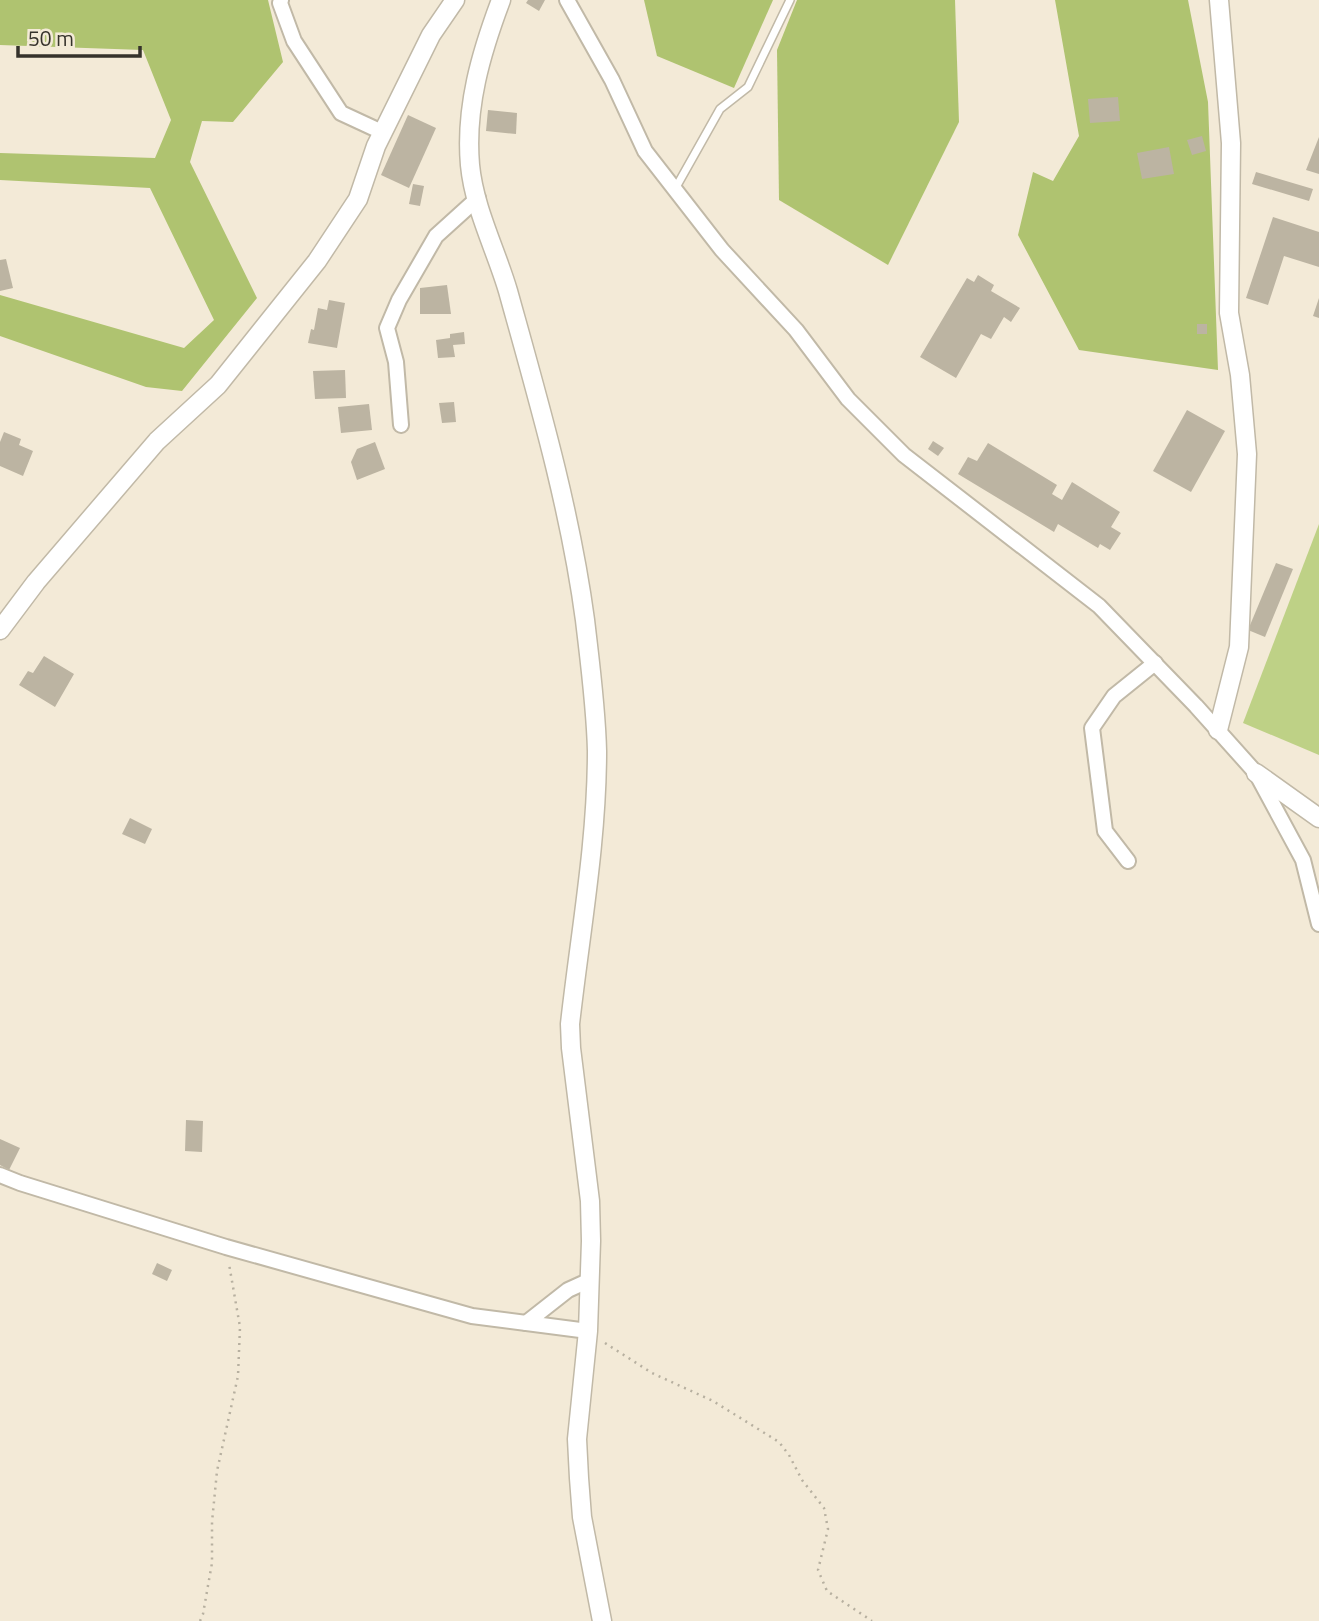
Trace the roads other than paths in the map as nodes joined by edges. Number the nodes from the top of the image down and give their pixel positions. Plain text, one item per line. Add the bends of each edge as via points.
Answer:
1 (281, 0) edge
2 (455, 0) edge
3 (501, 0) edge
4 (568, 0) edge
5 (790, 0) edge
6 (1219, 0) edge
7 (382, 132) junction
8 (675, 189) junction
9 (478, 198) junction
10 (401, 425) dead end
11 (0, 630) edge
12 (1155, 663) junction
13 (1218, 730) junction
14 (1256, 773) junction
15 (1319, 818) edge
16 (1128, 861) dead end
17 (1319, 924) edge
18 (0, 1175) edge
19 (590, 1280) junction
20 (526, 1323) junction
21 (588, 1331) junction
22 (602, 1621) edge

1 - 7 street via 294,41 341,113
2 - 7 street via 431,35
3 - 9 street via 473,93 470,165
4 - 8 street via 645,151
5 - 8 lane via 748,88 720,109
6 - 13 street via 1231,143 1229,313 1247,454 1239,647
7 - 11 street via 358,199 317,261 218,385 157,441
8 - 12 street via 722,250 796,330 848,399 904,455 1099,606
9 - 10 street via 436,236 387,328 396,362
9 - 19 street via 509,295 568,526 596,713 588,881 570,1024 590,1201
12 - 13 street
12 - 16 street via 1114,696 1092,728 1105,831
13 - 14 street
14 - 15 street
14 - 17 street via 1303,860
18 - 20 street via 226,1247 472,1316
19 - 20 street via 568,1290
19 - 21 street
20 - 21 street
21 - 22 street via 577,1440 586,1543

